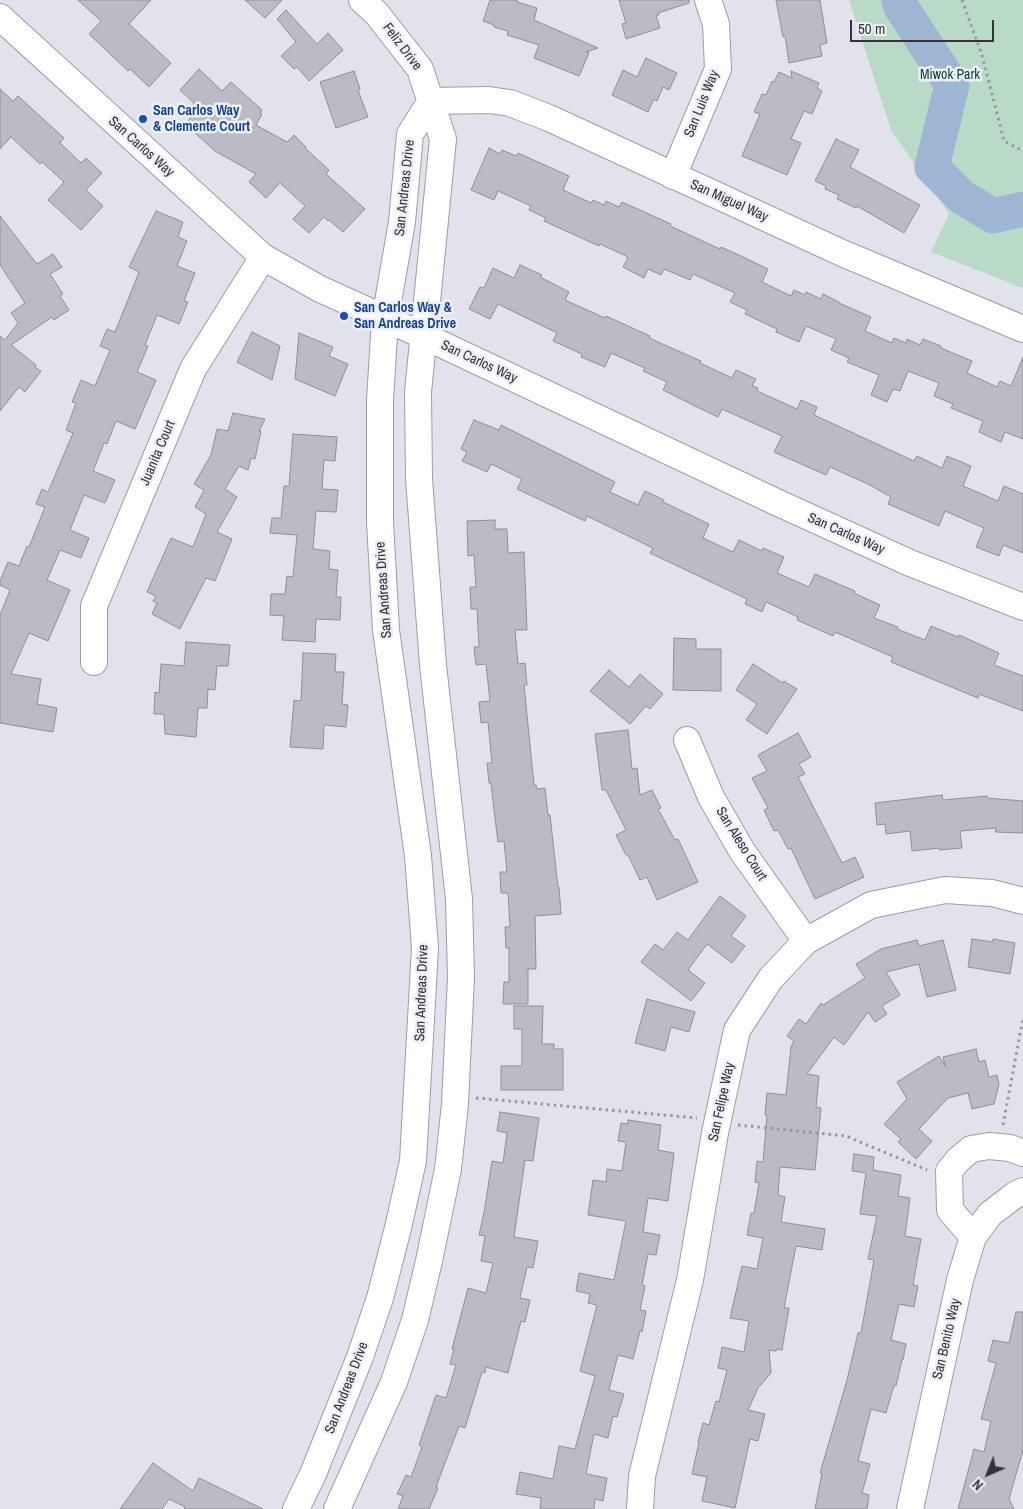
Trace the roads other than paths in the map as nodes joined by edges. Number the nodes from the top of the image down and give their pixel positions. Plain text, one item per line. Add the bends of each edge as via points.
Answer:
1 (362, 0) edge
2 (708, 0) edge
3 (0, 18) edge
4 (431, 100) junction
5 (673, 176) junction
6 (263, 257) junction
7 (385, 319) junction
8 (1023, 329) edge
9 (424, 336) junction
10 (1023, 607) edge
11 (94, 662) dead end
12 (687, 740) dead end
13 (1023, 901) edge
14 (806, 941) junction
15 (1023, 1153) edge
16 (1023, 1191) edge
17 (973, 1237) junction
18 (296, 1509) edge
19 (337, 1509) edge
20 (640, 1509) edge
21 (910, 1509) edge

1 - 4 street, Feliz Drive via 420,69
2 - 5 street, San Luis Way via 716,24 718,69
3 - 6 street, San Carlos Way
4 - 5 street, San Miguel Way via 510,103 579,131
4 - 7 street, San Andreas Drive via 410,134 402,222
4 - 9 street via 443,139
5 - 8 street, San Miguel Way via 842,253
6 - 7 street, San Carlos Way via 320,289
6 - 11 street, Juanita Court via 193,369 94,606
7 - 9 street, San Carlos Way
7 - 18 street, San Andreas Drive via 378,477 386,630 418,856 425,948 412,1161 380,1298 360,1357
9 - 10 street, San Carlos Way via 910,563
9 - 19 street via 418,392 419,479 433,665 459,899 461,977 455,1104 448,1169 415,1320 394,1382
12 - 14 street, San Aleso Court via 711,797 742,851
13 - 14 street, San Felipe Way via 992,893 945,890 871,905
14 - 20 street, San Felipe Way via 771,978 738,1030 715,1133 690,1280 642,1476
15 - 17 street via 989,1146 971,1149 950,1172 950,1210
16 - 17 street, San Benito Way via 990,1214
17 - 21 street, San Benito Way via 960,1280

